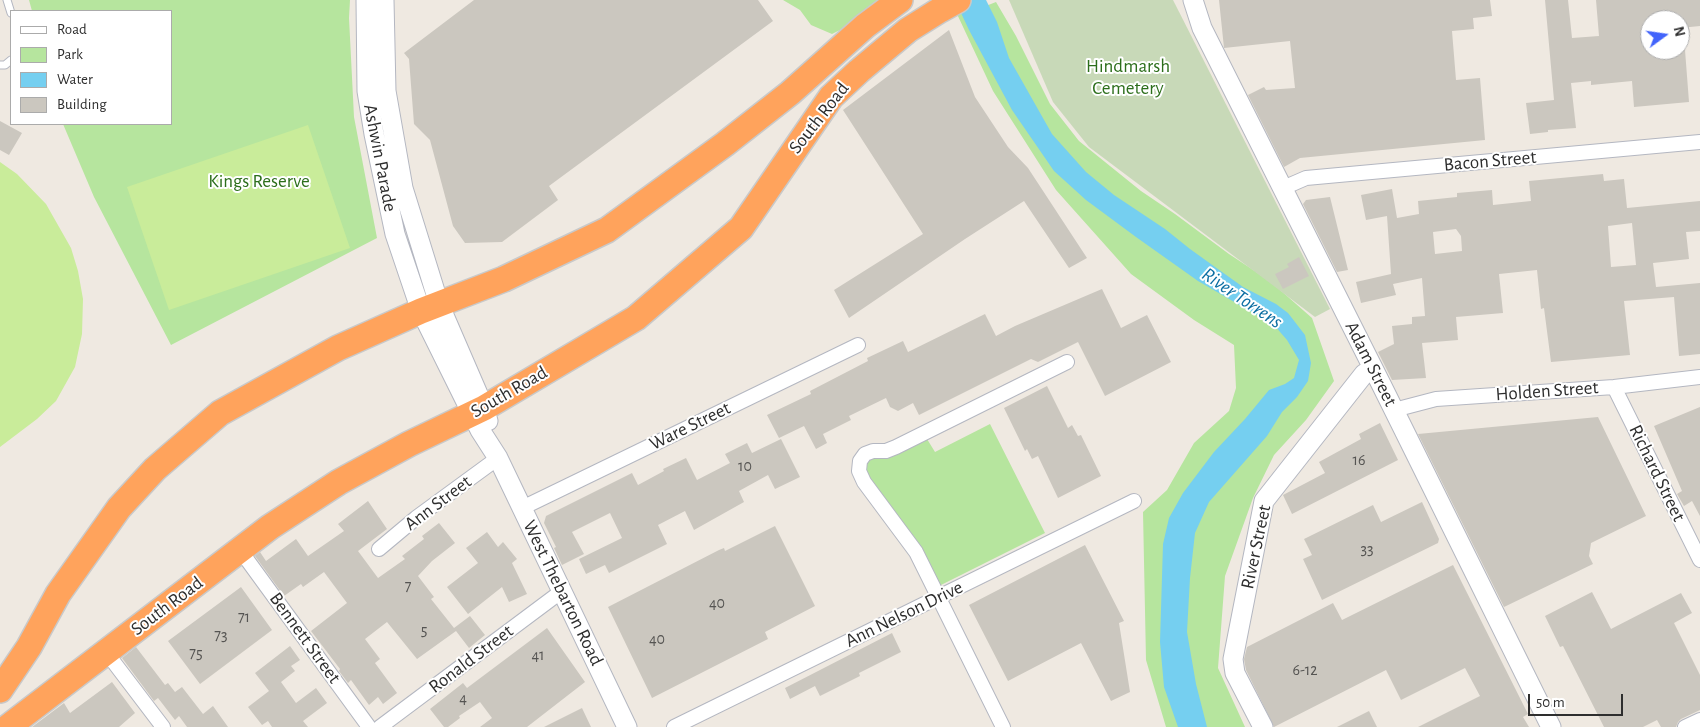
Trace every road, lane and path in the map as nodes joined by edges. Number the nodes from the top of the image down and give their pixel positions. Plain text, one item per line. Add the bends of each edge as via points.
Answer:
1 (366, 0) edge
2 (384, 0) edge
3 (900, 0) edge
4 (1193, 0) edge
5 (952, 3) edge
6 (1700, 142) edge
7 (1283, 188) junction
8 (430, 308) junction
9 (858, 345) dead end
10 (1067, 362) dead end
11 (1373, 368) junction
12 (1700, 377) edge
13 (1614, 387) junction
14 (1394, 410) junction
15 (478, 411) junction
16 (498, 458) junction
17 (1134, 501) dead end
18 (522, 508) junction
19 (379, 549) dead end
20 (240, 550) junction
21 (1700, 560) edge
22 (562, 591) junction
23 (939, 597) junction
24 (106, 652) junction
25 (0, 690) edge
26 (1700, 720) edge
27 (13, 726) edge
28 (163, 727) edge
29 (369, 727) edge
30 (380, 727) edge
31 (627, 727) edge
32 (674, 727) edge
33 (1003, 727) edge
34 (1263, 727) edge
35 (1551, 727) edge
36 (1686, 727) edge

1 - 8 street, Ashwin Parade via 367,91 372,126 395,234
2 - 8 street, Ashwin Parade via 386,92 401,179 417,235
3 - 8 highway, South Road via 865,26 790,93 607,230 504,279
4 - 7 street, Adam Street via 1202,28
5 - 15 highway, South Road via 908,30 830,97 741,228 636,318
6 - 7 street, Bacon Street via 1306,178
7 - 11 street, Adam Street
8 - 15 street, West Thebarton Road
8 - 25 highway, South Road via 338,348 220,413 154,468 94,541
9 - 18 street, Ware Street
10 - 23 street via 896,447 869,452 861,458 859,471 864,482 916,552
11 - 14 street, Adam Street
11 - 34 street, River Street via 1364,374 1264,501 1233,659 1235,673
12 - 13 street, Holden Street
13 - 14 street, Holden Street via 1436,399
13 - 21 street, Richard Street
14 - 35 street, Adam Street
15 - 16 street, West Thebarton Road
15 - 20 highway, South Road via 339,482
16 - 18 street, West Thebarton Road
16 - 19 street, Ann Street
17 - 23 street, Ann Nelson Drive
18 - 22 street, West Thebarton Road
20 - 24 highway, South Road
20 - 29 street, Bennett Street
22 - 30 street, Ronald Street
22 - 31 street, West Thebarton Road
23 - 32 street, Ann Nelson Drive
23 - 33 street
24 - 27 highway, South Road
24 - 28 street
26 - 36 street

